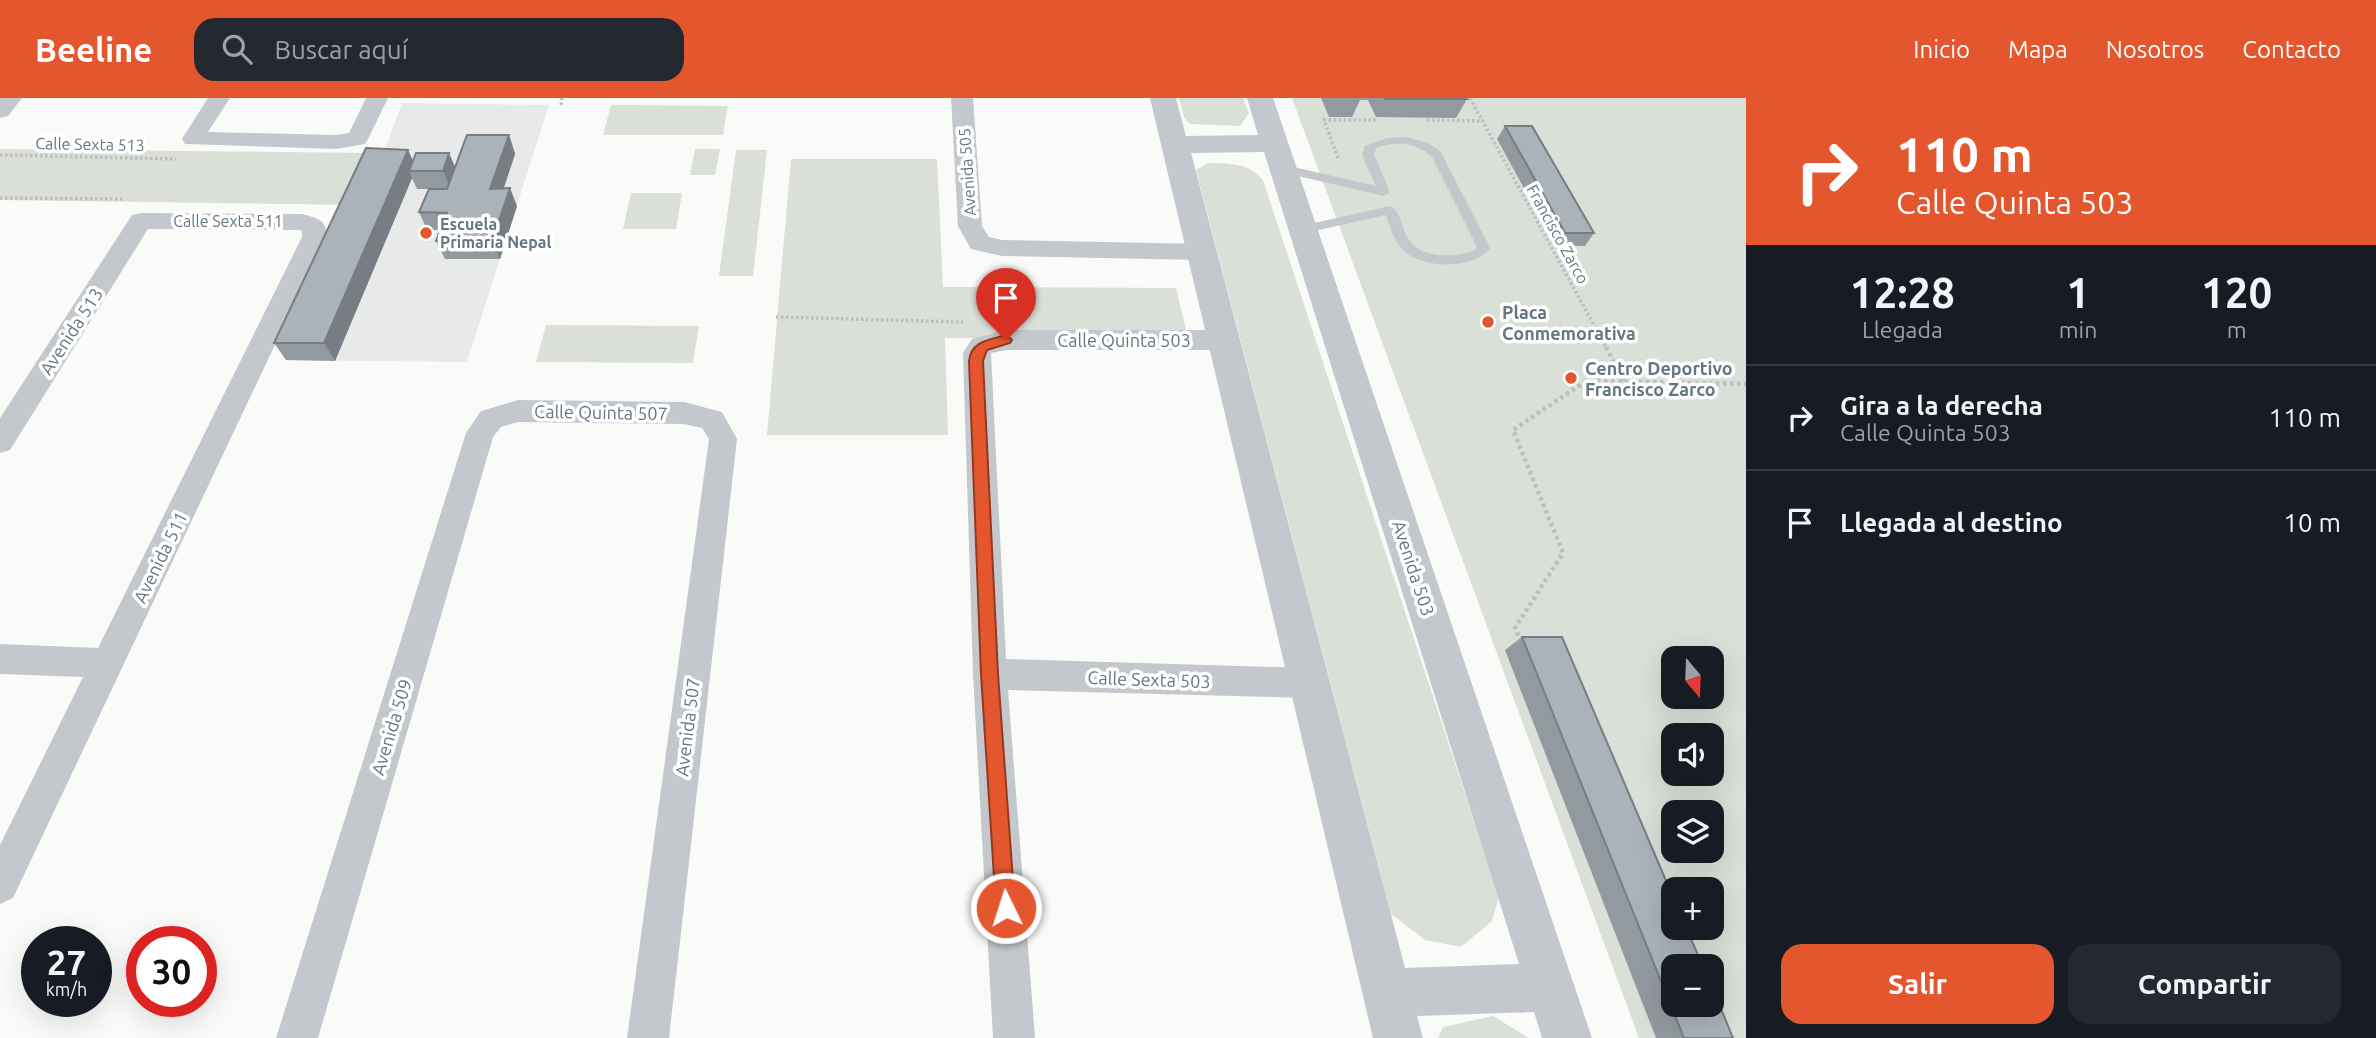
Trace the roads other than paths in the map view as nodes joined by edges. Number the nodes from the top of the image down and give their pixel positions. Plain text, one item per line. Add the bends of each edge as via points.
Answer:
1 (11, 98) edge
2 (219, 98) edge
3 (377, 98) edge
4 (962, 98) edge
5 (1163, 98) edge
6 (1260, 98) edge
7 (0, 111) edge
8 (1176, 145) junction
9 (1280, 156) junction
10 (1384, 192) junction
11 (135, 210) joint
12 (1390, 210) junction
13 (315, 227) joint
14 (1305, 229) junction
15 (1203, 252) junction
16 (1224, 340) junction
17 (491, 419) joint
18 (712, 420) joint
19 (0, 442) edge
20 (0, 659) edge
21 (109, 663) junction
22 (990, 674) junction
23 (1308, 683) junction
24 (0, 886) edge
25 (1550, 987) junction
26 (1392, 1016) edge
27 (297, 1038) edge
28 (648, 1038) edge
29 (1014, 1038) edge
30 (1567, 1038) edge

1 - 7 street
2 - 3 street via 193,139 357,139
4 - 15 street, Avenida 505 via 970,226 980,243 1002,248
5 - 8 street
6 - 9 street, Avenida 503
8 - 9 street
8 - 15 street
9 - 10 lane
9 - 14 street, Avenida 503
10 - 12 lane
10 - 12 lane via 1368,155 1371,146 1410,142 1427,146 1437,155 1484,248 1468,258 1415,254 1404,243
11 - 13 street, Calle Sexta 511 via 302,222
11 - 19 street, Avenida 513
12 - 14 lane
13 - 21 street, Avenida 511
14 - 25 street, Avenida 503
15 - 16 street
16 - 22 street, Calle Quinta 503 via 988,344 977,353
16 - 23 street
17 - 18 street, Calle Quinta 507 via 518,411 684,413
17 - 27 street, Avenida 509 via 480,433
18 - 28 street, Avenida 507 via 723,439
20 - 21 street
21 - 24 street, Avenida 511
22 - 23 street, Calle Sexta 503
22 - 29 street
23 - 26 street
25 - 26 street
25 - 30 street, Avenida 503

